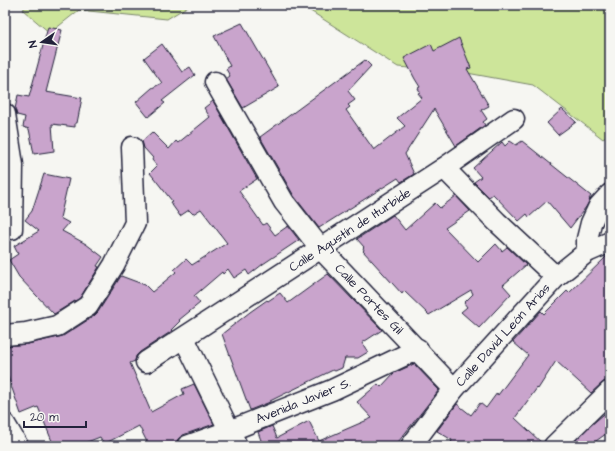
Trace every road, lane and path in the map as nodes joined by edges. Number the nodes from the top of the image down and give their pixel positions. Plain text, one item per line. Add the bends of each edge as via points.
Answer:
1 (215, 82) dead end
2 (5, 114) edge
3 (514, 119) dead end
4 (132, 147) dead end
5 (444, 168) junction
6 (610, 194) edge
7 (12, 229) dead end
8 (610, 242) edge
9 (321, 249) junction
10 (587, 252) junction
11 (556, 277) junction
12 (5, 335) edge
13 (184, 338) junction
14 (418, 349) junction
15 (146, 362) dead end
16 (454, 389) junction
17 (610, 392) edge
18 (5, 424) edge
19 (233, 438) edge
20 (18, 446) edge
21 (187, 446) edge
22 (411, 446) edge
23 (554, 446) edge

1 - 9 street, Calle Portes Gil via 284,202
2 - 7 street via 13,165
3 - 5 street, Calle Agustín de Iturbide
4 - 12 street via 135,223 114,265 88,306 57,326
5 - 9 street, Calle Agustín de Iturbide
5 - 11 street
6 - 10 street via 599,206 591,223
8 - 10 street, Calle David León Arias
9 - 13 street, Calle Agustín de Iturbide
9 - 14 street, Calle Portes Gil
10 - 11 street, Calle David León Arias
11 - 16 street, Calle David León Arias
13 - 15 street, Calle Agustín de Iturbide
13 - 19 street
14 - 16 street, Calle Portes Gil
14 - 19 street, Avenida Javier S.
16 - 22 street, Calle David León Arias
17 - 23 street
18 - 20 street
19 - 21 street, Avenida Javier S.

